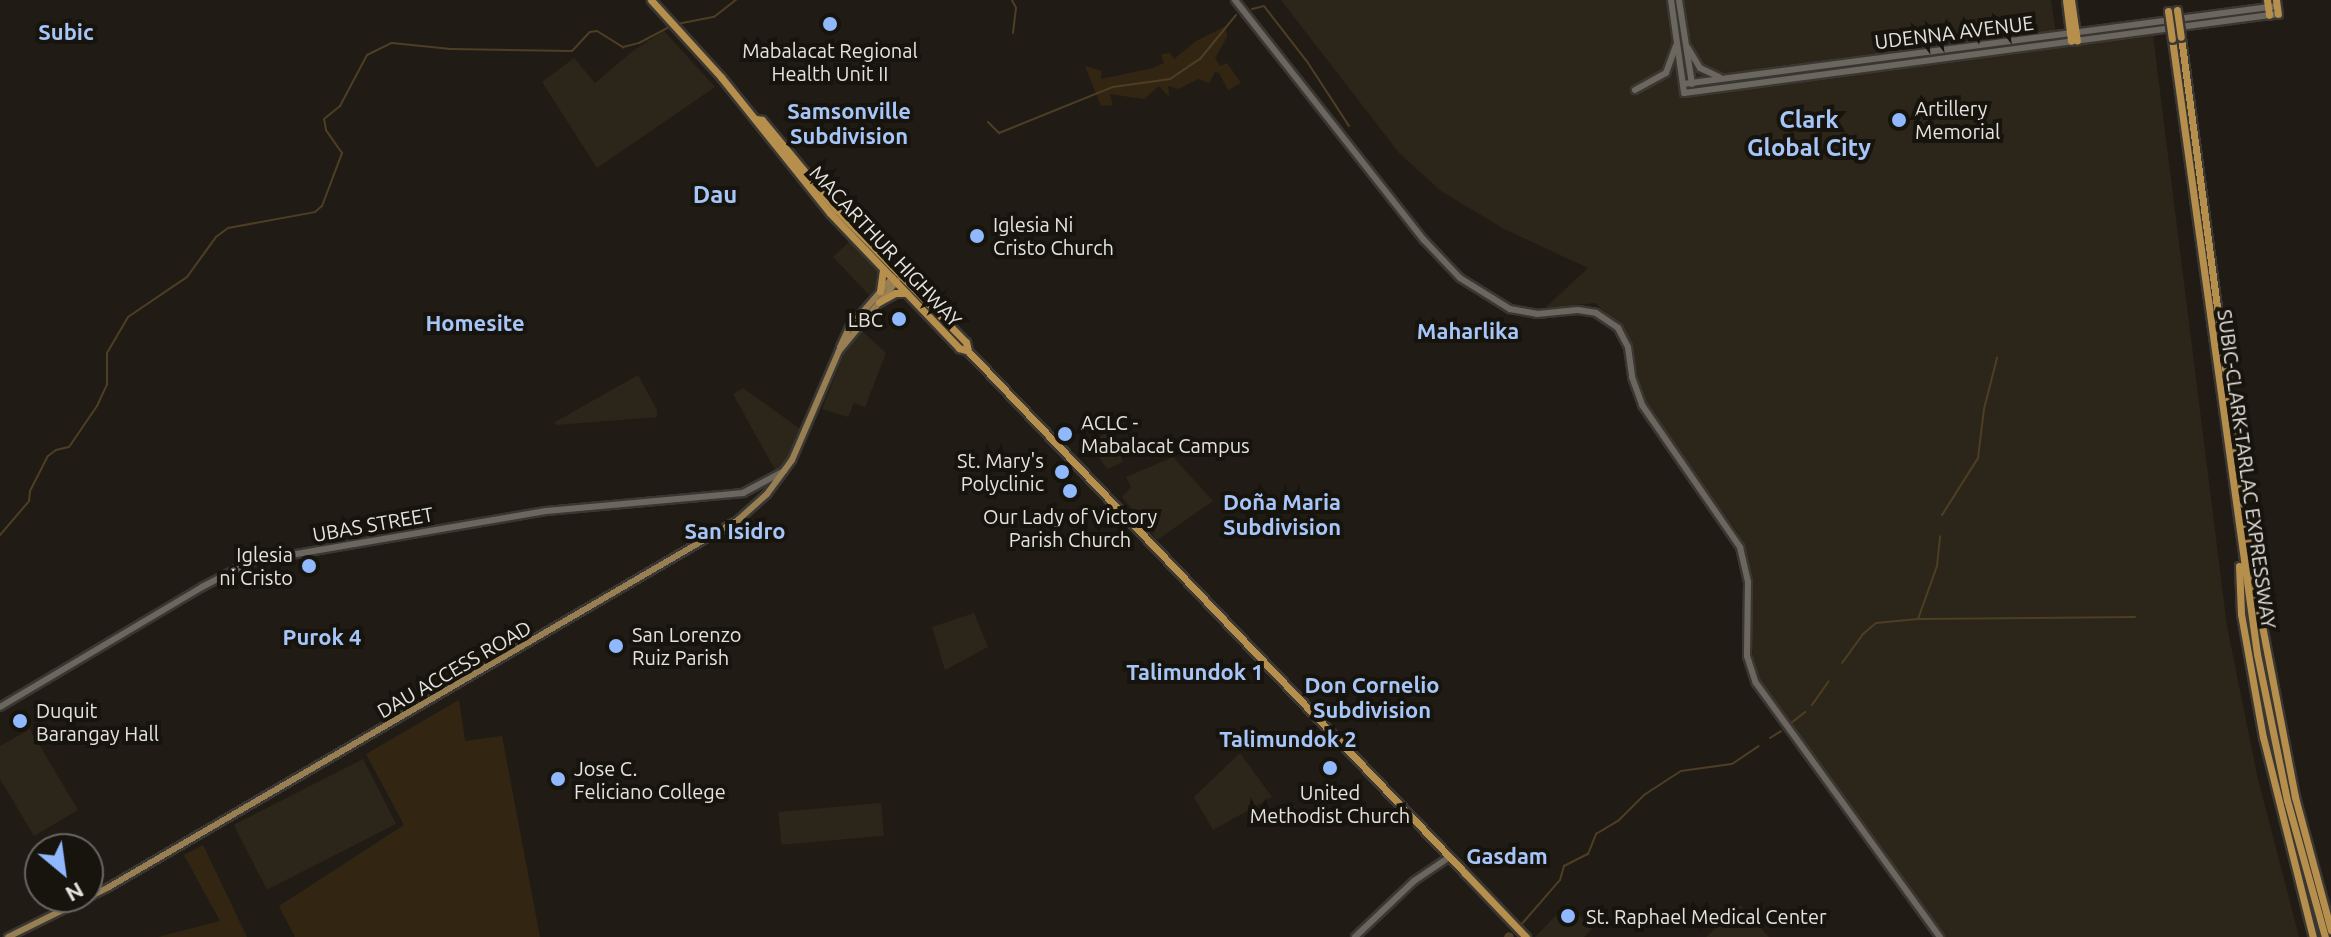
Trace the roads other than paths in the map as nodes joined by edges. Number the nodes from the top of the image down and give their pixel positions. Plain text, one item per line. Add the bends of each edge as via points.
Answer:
1 (651, 0) edge
2 (1235, 0) edge
3 (1671, 0) edge
4 (1679, 0) edge
5 (2068, 0) edge
6 (2167, 0) edge
7 (2175, 0) edge
8 (2273, 7) edge
9 (2173, 10) junction
10 (2073, 37) junction
11 (2177, 38) junction
12 (1676, 42) junction
13 (1686, 45) junction
14 (1724, 79) junction
15 (1691, 83) junction
16 (1683, 84) junction
17 (1635, 90) dead end
18 (1693, 92) junction
19 (756, 119) junction
20 (883, 269) junction
21 (897, 278) junction
22 (880, 291) junction
23 (906, 293) junction
24 (879, 302) junction
25 (839, 351) junction
26 (968, 351) junction
27 (784, 471) junction
28 (2241, 549) junction
29 (0, 707) edge
30 (1400, 804) junction
31 (1448, 858) junction
32 (1465, 873) junction
33 (2331, 930) edge
34 (8, 937) edge
35 (1355, 937) edge
36 (1526, 937) edge
37 (1940, 937) edge
38 (2313, 937) edge
39 (2325, 937) edge

1 - 19 highway, MACARTHUR HIGHWAY
2 - 37 main road via 1424,240 1460,278 1510,309 1596,313 1618,328 1642,405 1740,547 1750,600 1747,656 1756,683
3 - 12 main road
4 - 13 main road
5 - 10 highway
6 - 9 highway, SUBIC-CLARK-TARLAC EXPRESSWAY
7 - 9 highway, SUBIC-CLARK-TARLAC EXPRESSWAY
8 - 10 main road, UDENNA AVENUE
9 - 11 highway, SUBIC-CLARK-TARLAC EXPRESSWAY, bridge
10 - 14 main road, UDENNA AVENUE
10 - 18 main road, UDENNA AVENUE
11 - 28 highway, SUBIC-CLARK-TARLAC EXPRESSWAY
11 - 33 highway, SUBIC-CLARK-TARLAC EXPRESSWAY via 2256,598 2292,783
12 - 16 main road
12 - 17 main road via 1666,73
13 - 14 main road via 1700,68
13 - 15 main road
14 - 15 main road, UDENNA AVENUE
15 - 16 main road, UDENNA AVENUE
15 - 18 main road
16 - 18 main road, UDENNA AVENUE via 1684,93
19 - 20 highway, MACARTHUR HIGHWAY via 820,202
19 - 21 highway, MACARTHUR HIGHWAY
20 - 21 highway, MACARTHUR HIGHWAY
20 - 22 highway
21 - 22 main road, DAU ACCESS ROAD
21 - 23 highway, MACARTHUR HIGHWAY
21 - 24 main road, DAU ACCESS ROAD
21 - 26 highway, MACARTHUR HIGHWAY via 966,342
22 - 25 main road, DAU ACCESS ROAD via 847,331
23 - 24 highway
23 - 26 highway, MACARTHUR HIGHWAY
24 - 25 main road, DAU ACCESS ROAD
25 - 27 main road, DAU ACCESS ROAD
26 - 30 highway, MACARTHUR HIGHWAY
27 - 29 main road, UBAS STREET via 743,493 546,511 250,562
27 - 34 main road, DAU ACCESS ROAD via 738,520 651,573 109,887
28 - 38 highway via 2241,614 2249,669 2276,801
28 - 39 highway, SUBIC-CLARK-TARLAC EXPRESSWAY via 2272,731
30 - 31 highway, MACARTHUR HIGHWAY
30 - 32 highway, MACARTHUR HIGHWAY
31 - 32 highway, MACARTHUR HIGHWAY
31 - 35 main road via 1418,878
32 - 36 highway, MACARTHUR HIGHWAY

